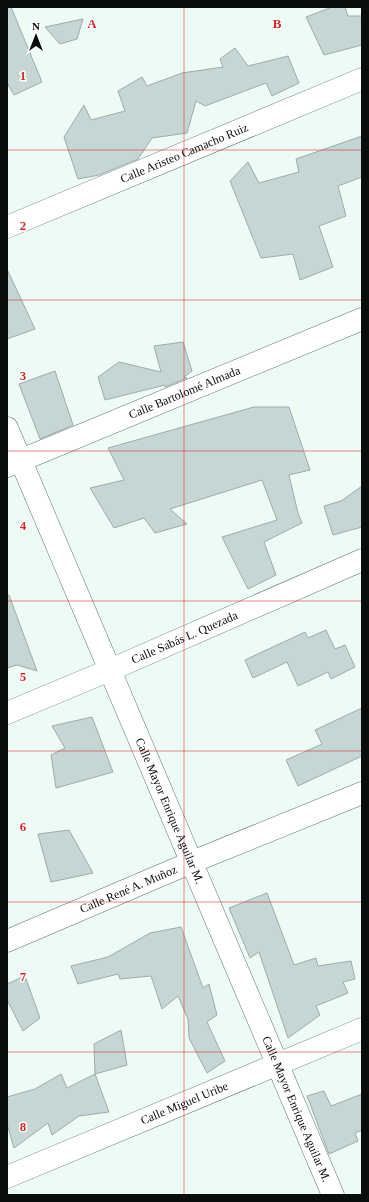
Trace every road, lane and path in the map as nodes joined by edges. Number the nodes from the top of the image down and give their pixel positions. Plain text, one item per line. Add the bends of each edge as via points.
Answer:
1 (362, 79) edge
2 (7, 227) edge
3 (362, 319) edge
4 (7, 428) edge
5 (13, 463) edge
6 (362, 560) edge
7 (110, 670) junction
8 (7, 713) edge
9 (362, 793) edge
10 (192, 862) junction
11 (7, 941) edge
12 (362, 1029) edge
13 (277, 1065) junction
14 (7, 1178) edge
15 (332, 1195) edge

1 - 2 street, Calle Aristeo Camacho Ruiz
3 - 5 street, Calle Bartolomé Almada
4 - 5 street, Calle Mayor Enrique Aguilar M.
5 - 7 street, Calle Mayor Enrique Aguilar M.
6 - 7 street, Calle Sabás L. Quezada
7 - 8 street, Calle Sabás L. Quezada
7 - 10 street, Calle Mayor Enrique Aguilar M.
9 - 10 street, Calle René A. Muñoz
10 - 11 street, Calle René A. Muñoz
10 - 13 street, Calle Mayor Enrique Aguilar M.
12 - 13 street, Calle Miguel Uribe
13 - 14 street, Calle Miguel Uribe
13 - 15 street, Calle Mayor Enrique Aguilar M.

